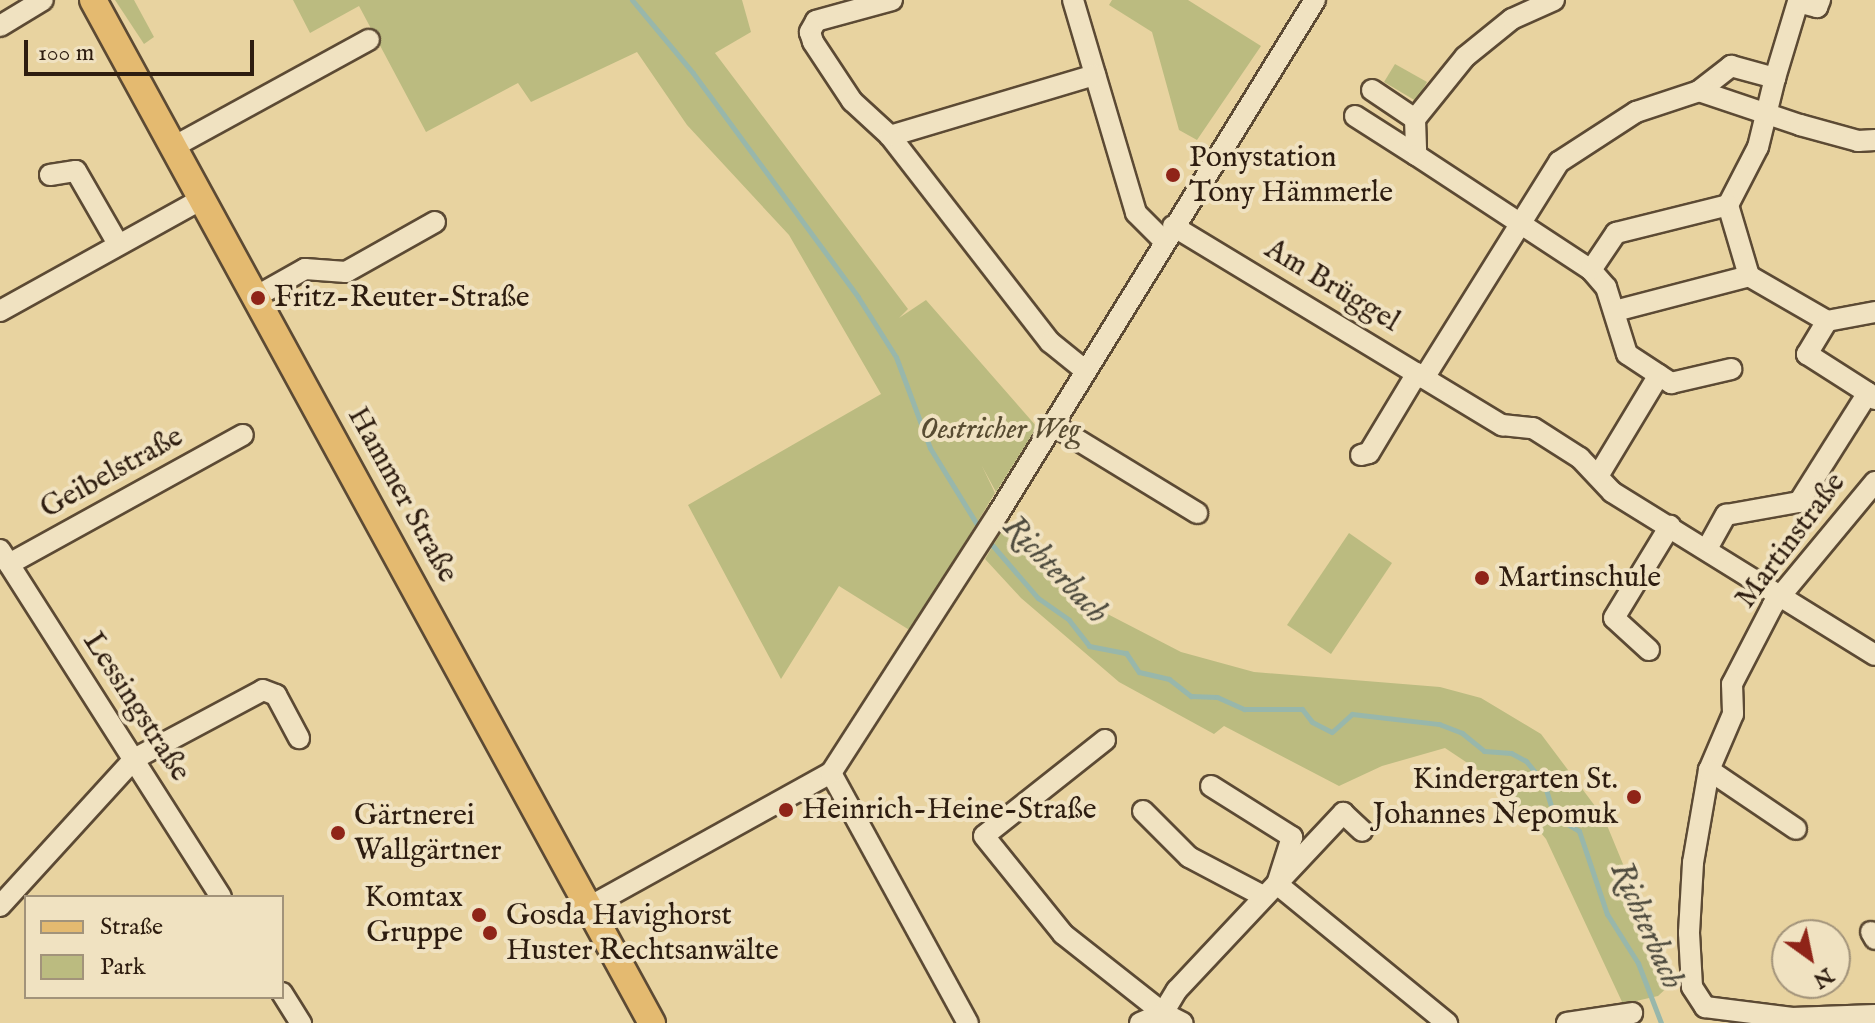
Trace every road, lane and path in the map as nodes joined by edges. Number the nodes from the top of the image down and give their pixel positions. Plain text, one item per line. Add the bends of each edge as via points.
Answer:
1 (43, 0) edge
2 (93, 0) edge
3 (892, 0) edge
4 (1073, 0) edge
5 (1314, 0) edge
6 (1554, 0) edge
7 (1820, 0) edge
8 (0, 26) edge
9 (369, 40) dead end
10 (1095, 75) junction
11 (1775, 78) junction
12 (1699, 91) junction
13 (1766, 112) junction
14 (1415, 119) junction
15 (890, 136) junction
16 (1875, 140) edge
17 (175, 146) junction
18 (1416, 155) junction
19 (50, 175) dead end
20 (204, 198) junction
21 (1728, 205) junction
22 (435, 222) dead end
23 (1517, 225) junction
24 (1169, 234) junction
25 (118, 244) junction
26 (1591, 270) junction
27 (1749, 276) junction
28 (257, 296) junction
29 (0, 311) edge
30 (1615, 311) junction
31 (1875, 312) edge
32 (1827, 321) junction
33 (1731, 369) dead end
34 (1086, 371) junction
35 (1659, 375) junction
36 (1421, 376) junction
37 (1872, 396) edge
38 (1053, 425) junction
39 (243, 435) dead end
40 (1361, 455) dead end
41 (1598, 476) junction
42 (1875, 482) edge
43 (1197, 513) dead end
44 (1670, 526) junction
45 (1708, 547) junction
46 (4, 557) edge
47 (1783, 593) junction
48 (1649, 650) dead end
49 (1875, 655) edge
50 (299, 738) dead end
51 (1105, 740) dead end
52 (134, 759) junction
53 (1709, 770) junction
54 (831, 773) junction
55 (1211, 786) dead end
56 (1143, 811) dead end
57 (1796, 829) dead end
58 (1362, 831) dead end
59 (1270, 890) junction
60 (220, 895) edge
61 (2, 900) edge
62 (589, 907) junction
63 (284, 996) edge
64 (1163, 1013) junction
65 (1632, 1013) dead end
66 (1875, 1015) edge
67 (301, 1023) edge
68 (652, 1023) edge
69 (968, 1023) edge
70 (1140, 1023) edge
71 (1183, 1023) edge
72 (1447, 1023) edge
73 (1567, 1023) edge

1 - 8 street
2 - 17 main road, Hammer Straße
3 - 15 street via 816,21 810,32 852,101
4 - 10 street
5 - 24 street
6 - 14 street via 1512,19 1465,57
7 - 11 street via 1817,7 1798,2
9 - 17 street
10 - 15 street
10 - 24 street via 1136,213
11 - 12 street via 1731,66
11 - 13 street
12 - 13 street
12 - 23 street via 1636,112 1559,162
13 - 16 street via 1858,141
13 - 21 street via 1758,147
14 - 18 street
14 - 18 street via 1378,95 1362,120
15 - 34 street via 1050,342
17 - 20 main road, Hammer Straße
18 - 23 street via 1497,204
19 - 25 street via 76,171
20 - 25 street
20 - 28 main road, Hammer Straße
21 - 26 street via 1616,233
21 - 27 street
22 - 28 street via 346,272 305,269
23 - 26 street
23 - 36 street
24 - 34 street
24 - 36 street, Am Brüggel
25 - 29 street
26 - 30 street via 1606,287
27 - 30 street
27 - 32 street
28 - 62 main road, Hammer Straße
30 - 35 street via 1627,354
31 - 32 street
32 - 37 street via 1807,354
33 - 35 street via 1671,383
34 - 38 street
35 - 41 street
36 - 40 street, Am Brüggel via 1369,453
36 - 41 street, Am Brüggel via 1502,425 1533,428
37 - 45 street via 1799,502 1726,515
38 - 43 street
38 - 54 street
39 - 46 street, Geibelstraße
41 - 44 street, Am Brüggel via 1612,492
42 - 47 street, Martinstraße
44 - 45 street, Am Brüggel
44 - 48 street via 1614,618
45 - 47 street, Am Brüggel
46 - 52 street, Lessingstraße
47 - 49 street, Am Brüggel
47 - 53 street, Martinstraße via 1732,684 1733,714
50 - 52 street via 276,695 263,690
51 - 64 street via 984,836 1063,934
52 - 60 street, Lessingstraße
52 - 61 street
53 - 57 street
53 - 66 street, Martinstraße via 1693,863 1689,933 1696,999 1724,1013 1792,1018
54 - 62 street
54 - 69 street
55 - 59 street via 1292,837
56 - 59 street via 1189,857
58 - 59 street via 1343,813
59 - 64 street
59 - 72 street
62 - 68 main road, Hammer Straße
63 - 67 street
64 - 70 street
64 - 71 street
65 - 73 street

